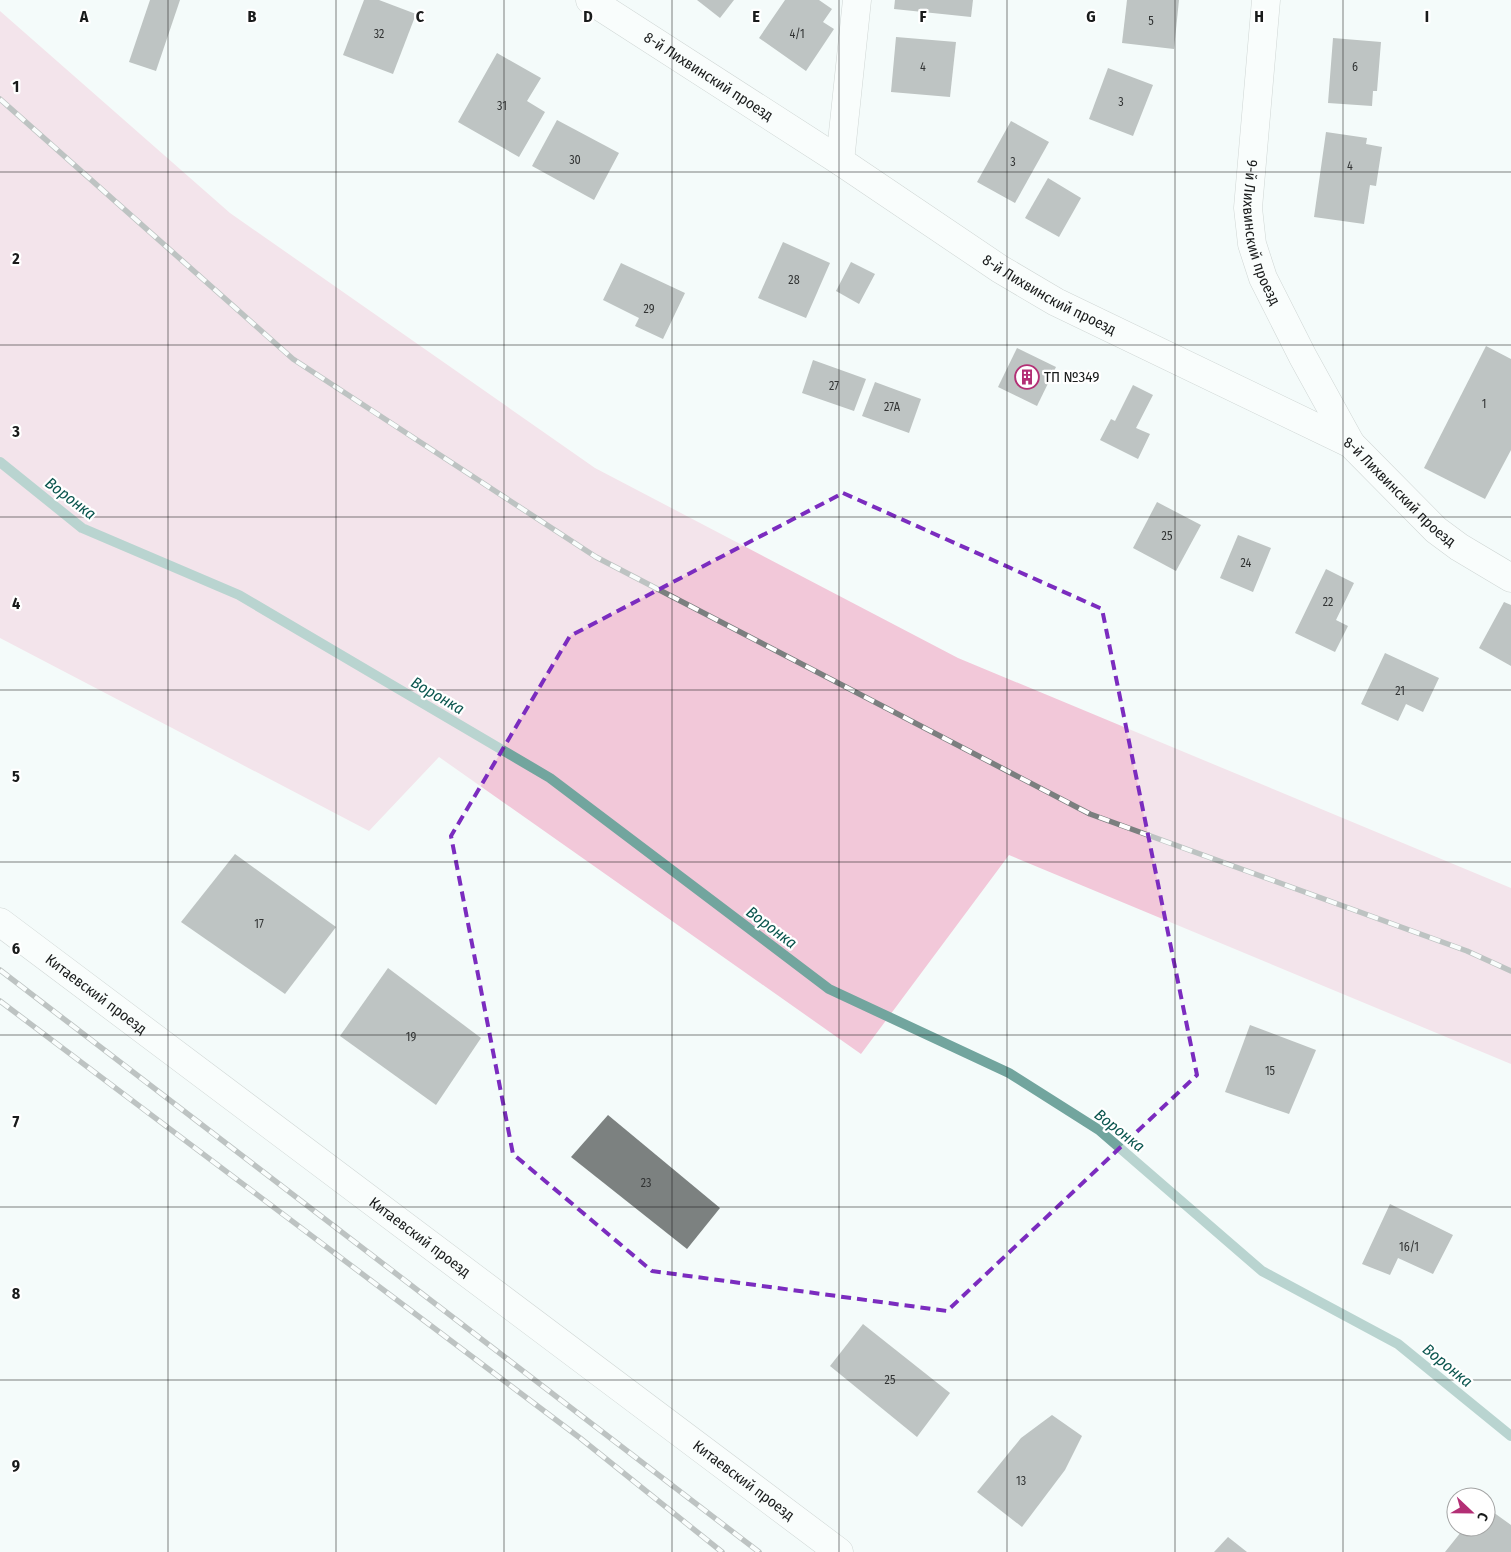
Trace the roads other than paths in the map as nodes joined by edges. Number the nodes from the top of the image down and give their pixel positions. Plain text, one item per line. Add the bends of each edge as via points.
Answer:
1 (590, 0) edge
2 (857, 0) edge
3 (1266, 0) edge
4 (840, 161) junction
5 (1351, 444) junction
6 (1511, 578) edge
7 (0, 922) edge
8 (839, 1552) edge

1 - 4 street, 8-й Лихвинский проезд
2 - 4 street
3 - 5 street, 9-й Лихвинский проезд via 1248,208 1252,244 1262,278
4 - 5 street, 8-й Лихвинский проезд via 1000,269 1056,302
5 - 6 street, 8-й Лихвинский проезд via 1436,530 1459,548
7 - 8 street, Китаевский проезд

